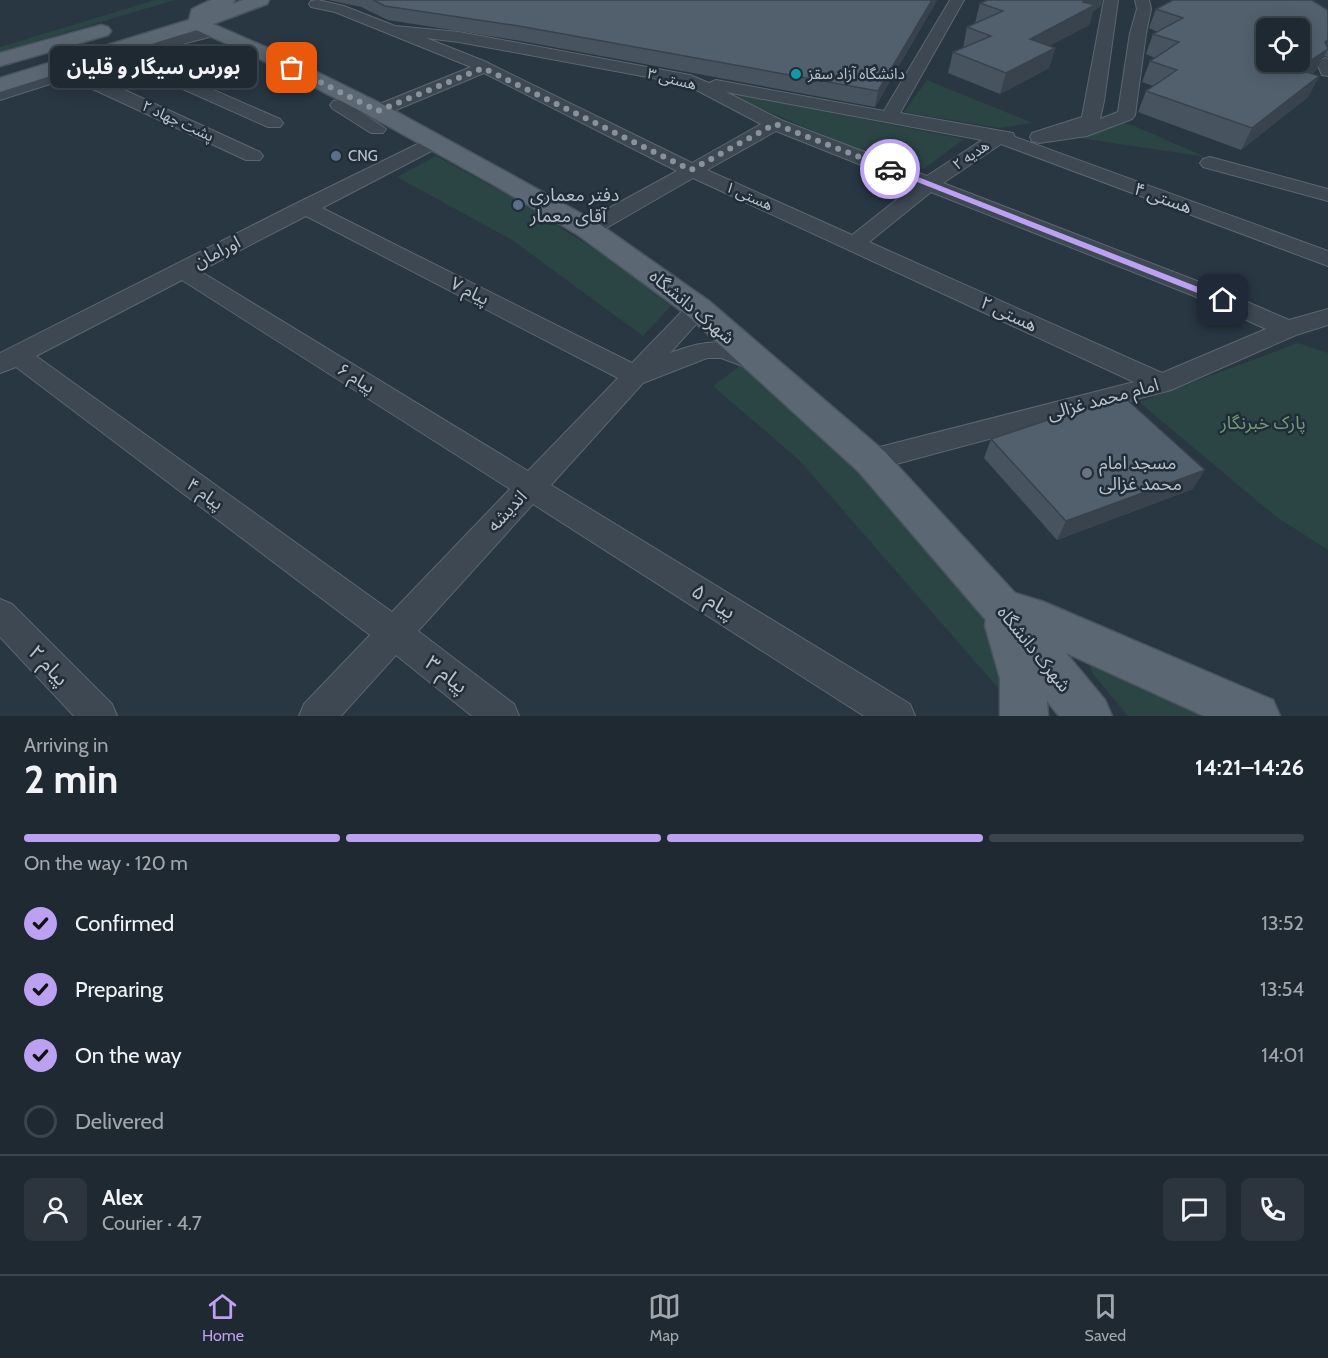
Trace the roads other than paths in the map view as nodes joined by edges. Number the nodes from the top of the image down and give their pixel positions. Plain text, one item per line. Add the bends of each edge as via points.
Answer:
1 (957, 0) edge
2 (1112, 0) edge
3 (1142, 0) edge
4 (316, 4) dead end
5 (225, 17) edge
6 (119, 26) dead end
7 (396, 30) junction
8 (511, 46) junction
9 (121, 55) junction
10 (0, 60) edge
11 (1328, 65) edge
12 (480, 66) junction
13 (1328, 71) edge
14 (71, 72) junction
15 (690, 80) junction
16 (0, 86) edge
17 (0, 95) edge
18 (339, 105) dead end
19 (381, 116) junction
20 (890, 116) junction
21 (274, 123) dead end
22 (775, 124) junction
23 (998, 137) junction
24 (1039, 137) junction
25 (434, 142) junction
26 (253, 156) dead end
27 (1210, 163) dead end
28 (691, 170) junction
29 (931, 184) junction
30 (1328, 195) edge
31 (304, 207) junction
32 (593, 226) junction
33 (855, 243) junction
34 (1328, 259) edge
35 (182, 270) junction
36 (698, 308) junction
37 (1328, 317) edge
38 (1287, 329) junction
39 (8, 360) edge
40 (759, 364) junction
41 (636, 376) junction
42 (1162, 384) junction
43 (880, 457) junction
44 (531, 486) junction
45 (1015, 611) junction
46 (0, 614) edge
47 (394, 633) junction
48 (99, 716) edge
49 (317, 716) edge
50 (501, 716) edge
51 (897, 716) edge
52 (1024, 716) edge
53 (1088, 716) edge
54 (1113, 716) edge
55 (1256, 716) edge

1 - 20 street
2 - 24 street via 1096,106 1090,120
3 - 24 street via 1144,9 1126,115 1080,132
4 - 7 street
5 - 9 street
5 - 16 main road
5 - 19 main road, شهرک دانشگاه via 268,56
6 - 10 main road
7 - 8 street, هستی ۳
7 - 12 street, هستی ۱
8 - 12 street via 483,52 477,58
8 - 15 street, هستی ۳
9 - 14 street
9 - 21 street
11 - 13 street via 1325,63
12 - 19 street
12 - 28 street, هستی ۱
14 - 17 street
14 - 26 street, پشت جهاد ۲
15 - 20 street
15 - 22 street, هستی ۳
18 - 19 street
19 - 25 main road, شهرک دانشگاه
19 - 32 main road
20 - 23 street
22 - 28 street
22 - 29 street, هستی ۳
23 - 24 street, هدیه ۲
23 - 29 street, هدیه ۲
23 - 34 street, هستی ۴
25 - 31 street, اورامان
25 - 32 main road, شهرک دانشگاه
27 - 30 street
28 - 32 street
28 - 33 street, هستی ۱
29 - 33 street, هدیه ۲
29 - 38 street, هستی ۳ via 1202,291
31 - 35 street, اورامان
31 - 41 street, پیام ۷
32 - 36 main road, شهرک دانشگاه
32 - 43 main road via 698,293 788,367
33 - 42 street, هستی ۲
35 - 39 street, اورامان
35 - 44 street, پیام ۶
36 - 40 main road, شهرک دانشگاه
36 - 41 street, اندیشه
37 - 38 street, امام محمد غزالی
38 - 42 street, امام محمد غزالی
39 - 47 street, پیام ۴
40 - 41 street via 724,350 704,350
40 - 43 main road, شهرک دانشگاه
41 - 44 street, اندیشه
42 - 43 street, امام محمد غزالی
43 - 45 main road, شهرک دانشگاه
44 - 47 street, اندیشه
44 - 51 street, پیام ۵
45 - 52 main road
45 - 53 main road, شهرک دانشگاه
45 - 54 main road
45 - 55 main road
46 - 48 street, پیام ۲
47 - 49 street, اندیشه
47 - 50 street, پیام ۳

